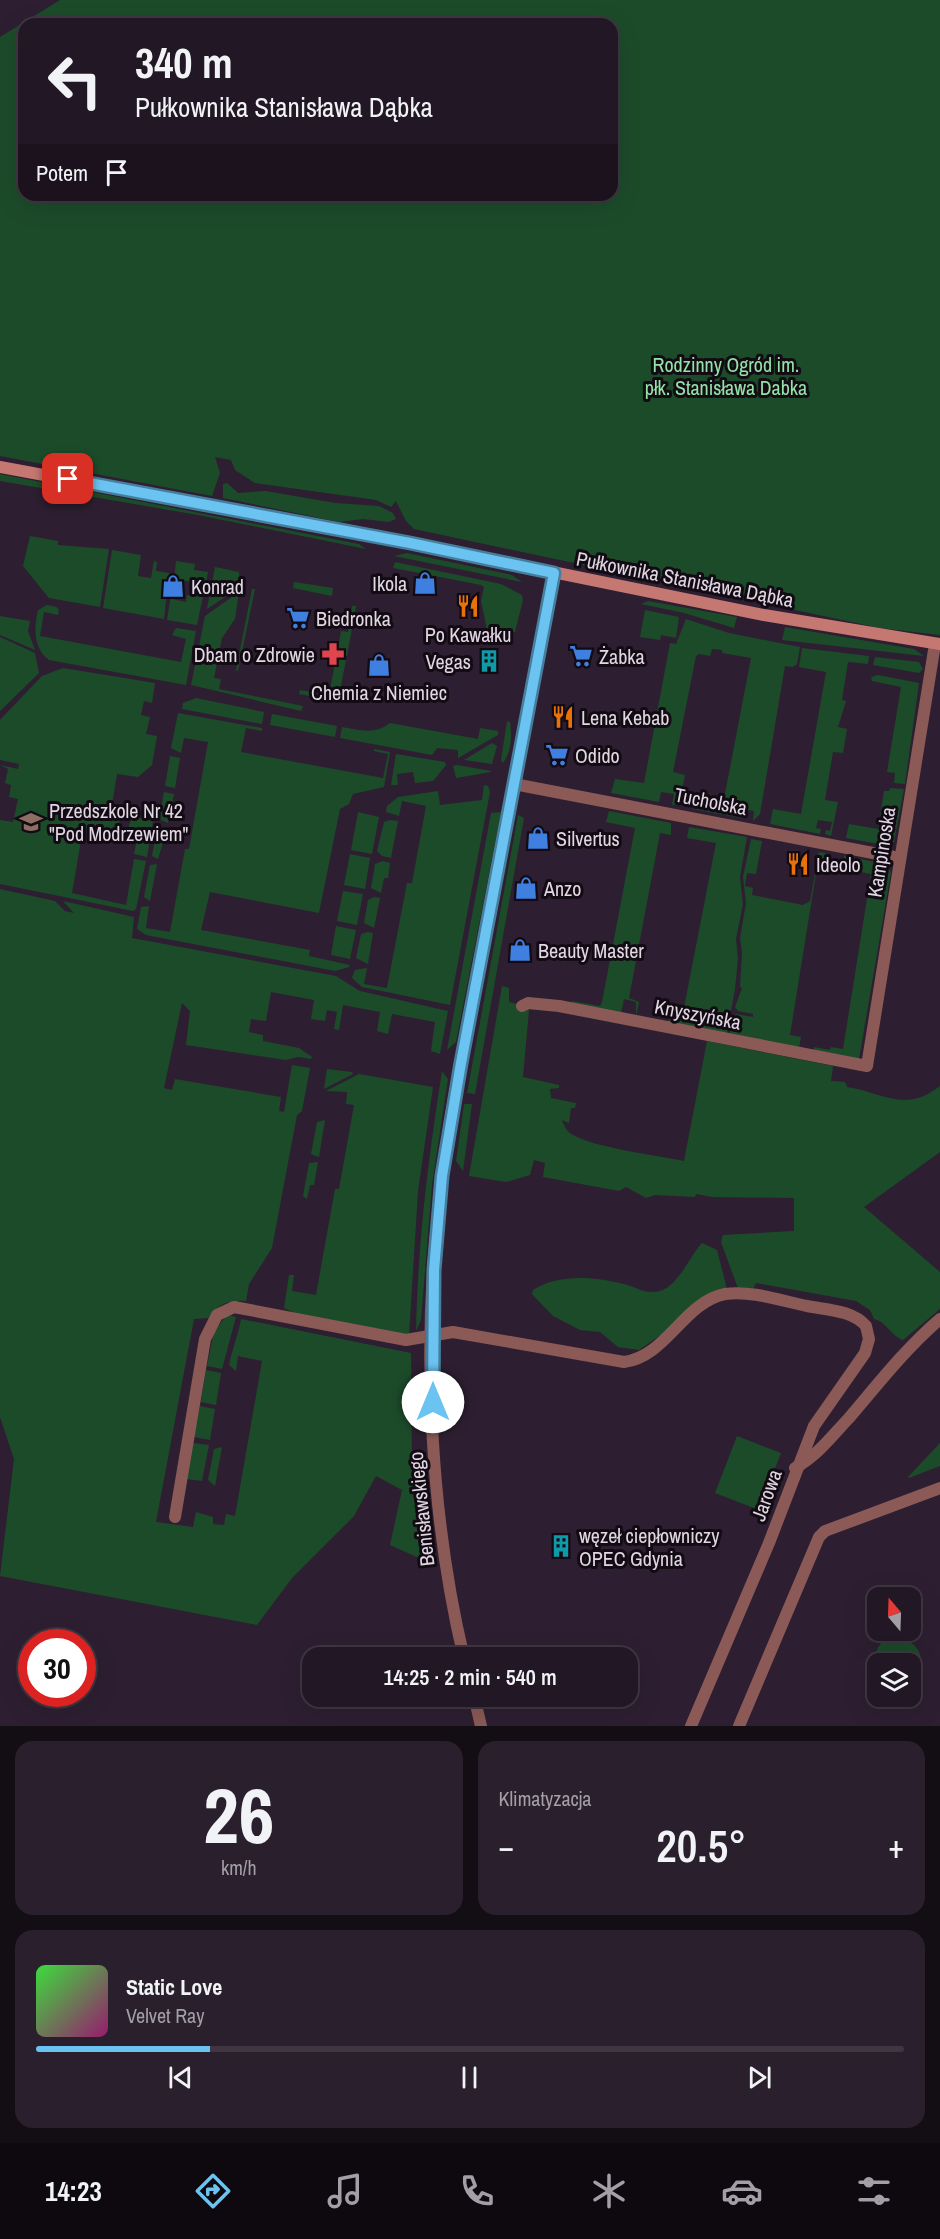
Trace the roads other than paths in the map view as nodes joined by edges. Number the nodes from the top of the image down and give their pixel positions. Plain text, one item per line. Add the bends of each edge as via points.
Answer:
1 (0, 467) edge
2 (554, 573) junction
3 (938, 644) edge
4 (514, 784) junction
5 (899, 858) junction
6 (522, 1006) dead end
7 (867, 1066) joint
8 (940, 1319) edge
9 (432, 1336) junction
10 (795, 1468) junction
11 (940, 1488) edge
12 (175, 1517) dead end
13 (462, 1647) edge
14 (477, 1707) edge
15 (481, 1726) edge
16 (691, 1726) edge
17 (739, 1726) edge

1 - 2 street, Pułkownika Stanisława Dąbka
2 - 3 street, Pułkownika Stanisława Dąbka via 775,617
2 - 4 street, Benisławskiego
3 - 5 street, Kampinoska
4 - 5 street, Tucholska
4 - 9 street, Benisławskiego via 442,1176
5 - 7 street, Kampinoska
6 - 7 street, Knyszyńska via 560,1006
8 - 10 street, Jarowa via 826,1444 809,1461
9 - 10 street via 453,1332 624,1362 640,1358 702,1305 724,1294 760,1296 852,1315 866,1326 868,1346 851,1376 813,1425
9 - 12 street via 406,1340 240,1308 217,1315 205,1339
9 - 13 street, Benisławskiego via 439,1517
10 - 16 street, Jarowa via 769,1543
11 - 17 street via 819,1536
14 - 15 street

